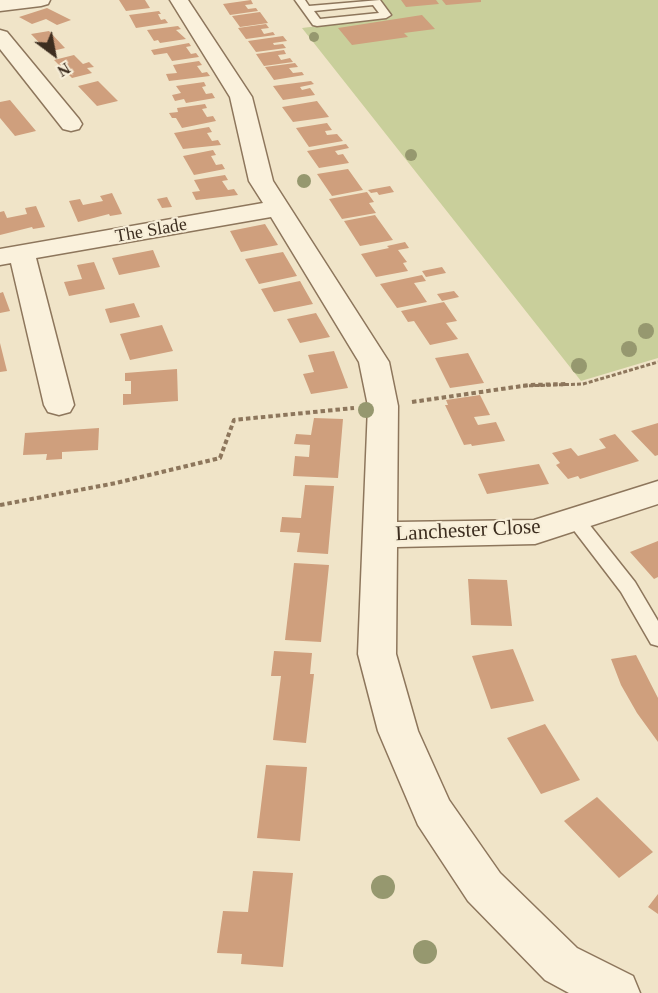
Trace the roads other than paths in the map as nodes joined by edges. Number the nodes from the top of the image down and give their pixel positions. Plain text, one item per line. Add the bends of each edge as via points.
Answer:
1 (41, 0) edge
2 (179, 0) edge
3 (300, 0) edge
4 (375, 1) edge
5 (0, 5) edge
6 (307, 9) junction
7 (0, 36) edge
8 (71, 124) dead end
9 (279, 208) junction
10 (11, 255) edge
11 (59, 405) dead end
12 (658, 492) edge
13 (575, 519) junction
14 (380, 535) junction
15 (658, 638) edge
16 (616, 993) edge

1 - 5 street
2 - 9 street via 242,97 261,181
3 - 6 lane
4 - 6 lane
4 - 6 lane via 386,15 317,24
7 - 8 street
9 - 10 street, The Slade
9 - 14 street via 374,362 383,405
10 - 11 street, The Slade
12 - 13 street, Lanchester Close
13 - 14 street, Lanchester Close via 535,532
13 - 15 lane via 628,587
14 - 16 street via 377,654 398,731 433,812 484,886 561,963

